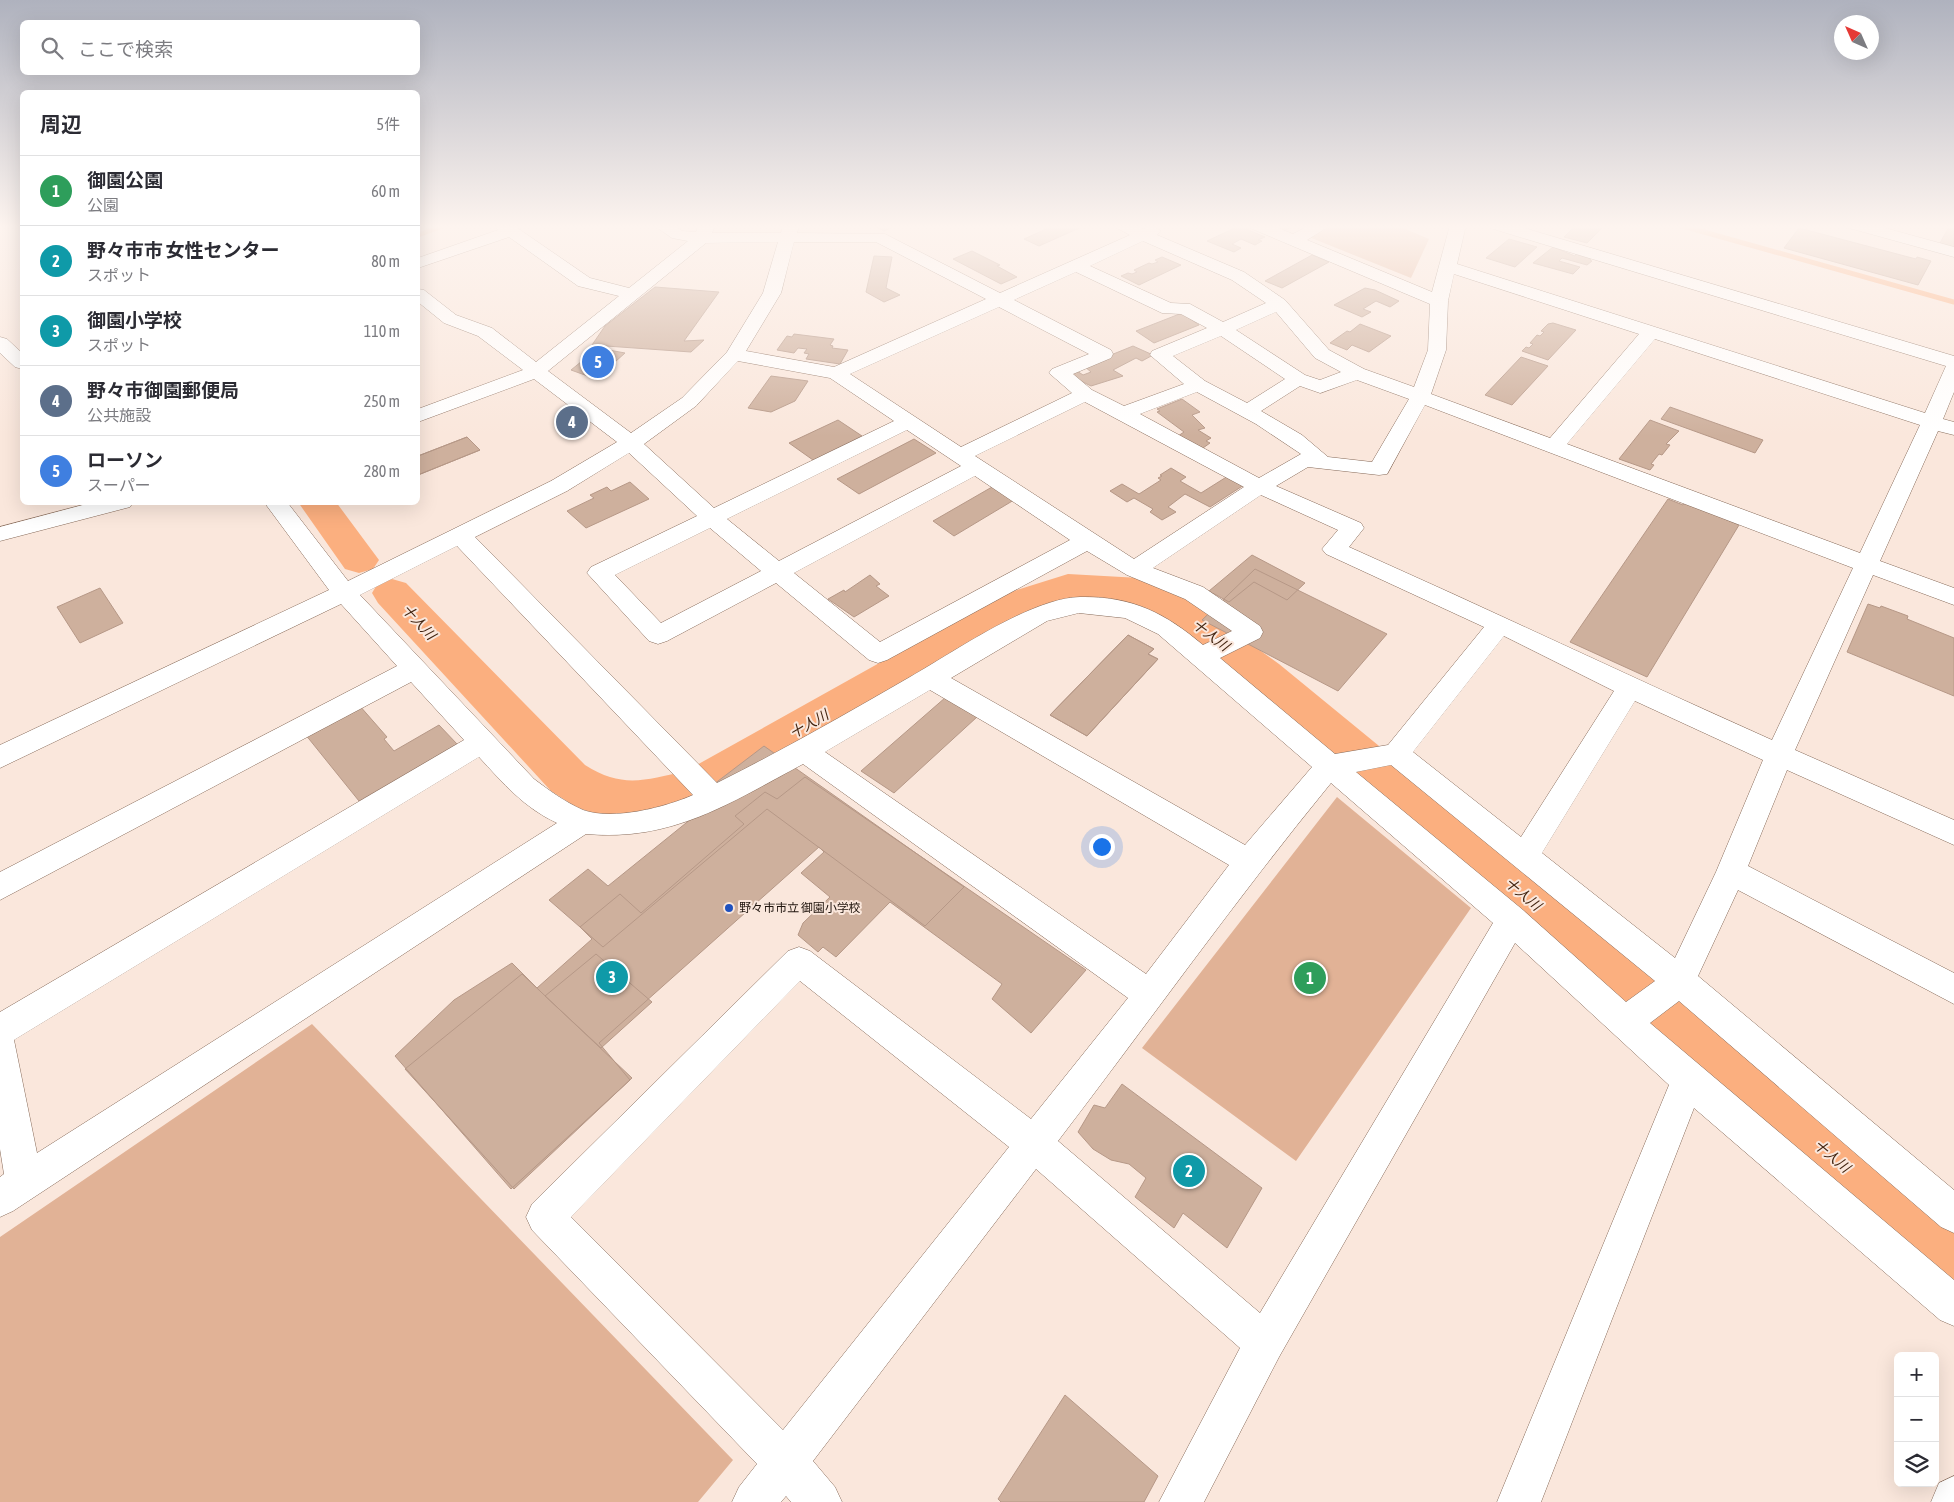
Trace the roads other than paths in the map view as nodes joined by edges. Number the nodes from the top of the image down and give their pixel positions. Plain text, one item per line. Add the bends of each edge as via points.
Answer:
1 (633, 295) edge
2 (771, 295) edge
3 (989, 295) edge
4 (1009, 295) edge
5 (1137, 295) edge
6 (1266, 295) edge
7 (1425, 295) edge
8 (1441, 295) edge
9 (1535, 295) edge
10 (1730, 295) edge
11 (420, 296) edge
12 (998, 300) junction
13 (1439, 301) junction
14 (1279, 304) junction
15 (1222, 329) junction
16 (1651, 332) junction
17 (734, 355) junction
18 (1954, 362) edge
19 (1954, 368) edge
20 (535, 372) junction
21 (1358, 373) junction
22 (836, 374) junction
23 (1298, 379) junction
24 (1198, 385) junction
25 (1085, 394) junction
26 (1420, 395) junction
27 (1247, 411) junction
28 (1123, 413) junction
29 (420, 415) edge
30 (910, 421) junction
31 (1943, 425) edge
32 (631, 443) junction
33 (1554, 446) junction
34 (968, 461) junction
35 (1322, 462) junction
36 (1260, 487) junction
37 (100, 505) edge
38 (276, 505) edge
39 (78, 508) edge
40 (712, 518) junction
41 (0, 534) edge
42 (460, 535) junction
43 (1087, 541) junction
44 (1866, 563) junction
45 (1135, 570) junction
46 (778, 572) junction
47 (344, 593) junction
48 (1954, 597) edge
49 (1500, 624) junction
50 (1207, 654) junction
51 (414, 669) junction
52 (931, 678) junction
53 (1630, 688) junction
54 (482, 742) junction
55 (804, 751) junction
56 (1780, 753) junction
57 (1390, 755) junction
58 (0, 757) edge
59 (1336, 765) junction
60 (709, 793) junction
61 (582, 822) junction
62 (1954, 833) edge
63 (1524, 857) junction
64 (1249, 862) junction
65 (1731, 872) junction
66 (0, 887) edge
67 (1512, 920) junction
68 (1671, 987) junction
69 (1954, 989) edge
70 (1150, 995) junction
71 (1630, 1018) junction
72 (0, 1030) edge
73 (0, 1047) edge
74 (1688, 1080) junction
75 (1033, 1143) junction
76 (12, 1190) edge
77 (1954, 1214) edge
78 (1954, 1306) edge
79 (1265, 1343) junction
80 (785, 1462) junction
81 (754, 1502) edge
82 (820, 1502) edge
83 (1181, 1502) edge
84 (1519, 1502) edge

1 - 20 street
2 - 17 street
3 - 12 street
4 - 12 street
5 - 15 street via 1168,310 1184,308
6 - 14 street
7 - 13 street
8 - 13 street
9 - 16 street
10 - 18 street
11 - 20 street via 450,318 485,332
12 - 22 street
12 - 25 street via 1104,354 1058,373
13 - 26 street via 1437,350
14 - 15 street
14 - 21 street via 1322,354
15 - 23 street
15 - 24 street via 1159,356
16 - 31 street
16 - 33 street
17 - 22 street
17 - 32 street via 689,402
19 - 31 street
20 - 29 street
20 - 32 street
21 - 23 street via 1320,387
21 - 26 street
22 - 30 street
23 - 27 street
24 - 27 street
24 - 28 street
25 - 28 street
25 - 34 street
26 - 33 street
26 - 35 street via 1379,469
27 - 35 street
28 - 36 street
30 - 34 street
30 - 40 street
31 - 44 street
32 - 40 street
32 - 42 street via 558,486
33 - 44 street
34 - 43 street
34 - 46 street
35 - 36 street via 1304,460
36 - 45 street
36 - 49 street via 1353,528 1334,549
37 - 39 street
38 - 47 street
39 - 41 street
40 - 46 street
40 - 46 street via 599,573 658,635
42 - 47 street
42 - 60 street
43 - 45 street
43 - 46 street via 878,654
44 - 48 street
44 - 56 street
45 - 50 street via 1194,593 1251,632
47 - 51 street
47 - 58 street
49 - 53 street
49 - 57 street
50 - 52 street via 1168,628 1130,610 1079,605 1040,614
50 - 59 street
51 - 54 street
51 - 66 street
52 - 55 street
52 - 64 street
53 - 56 street
53 - 63 street
54 - 61 street via 524,787 548,806
54 - 72 street
55 - 60 street
55 - 70 street
56 - 62 street
56 - 65 street
57 - 59 street
57 - 63 street
59 - 64 street
59 - 67 street
60 - 61 street via 673,816 615,825
61 - 76 street
63 - 68 street
64 - 70 street
65 - 68 street
65 - 69 street
67 - 71 street
67 - 79 street
68 - 71 street
68 - 77 street
70 - 75 street
71 - 74 street
73 - 76 street
74 - 78 street
74 - 84 street
75 - 79 street
75 - 80 street
75 - 80 street via 799,961 545,1217
79 - 83 street
80 - 81 street
80 - 82 street

